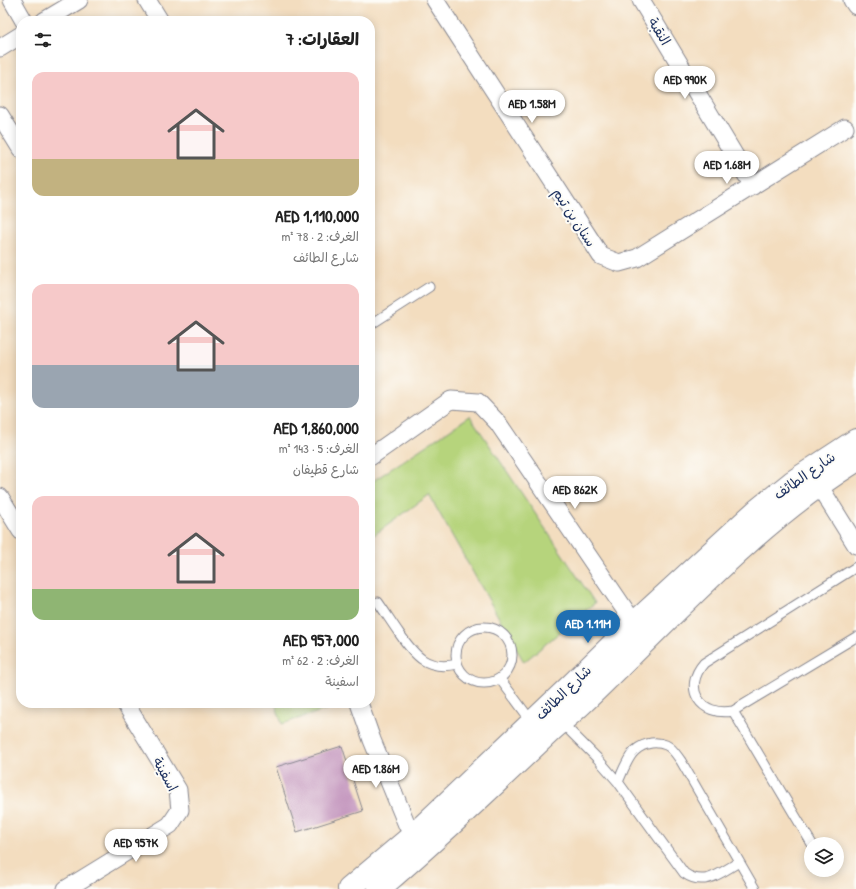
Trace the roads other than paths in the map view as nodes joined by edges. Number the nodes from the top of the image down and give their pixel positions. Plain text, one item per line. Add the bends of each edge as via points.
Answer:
1 (12, 0) edge
2 (79, 0) edge
3 (147, 0) edge
4 (435, 0) edge
5 (641, 0) edge
6 (852, 0) edge
7 (856, 6) edge
8 (21, 16) edge
9 (52, 16) edge
10 (157, 16) edge
11 (16, 38) edge
12 (0, 48) edge
13 (0, 115) edge
14 (845, 128) dead end
15 (16, 141) edge
16 (753, 186) junction
17 (429, 287) dead end
18 (375, 322) edge
19 (856, 440) edge
20 (375, 453) edge
21 (856, 461) edge
22 (814, 478) junction
23 (0, 497) edge
24 (16, 523) edge
25 (856, 545) edge
26 (856, 567) edge
27 (378, 602) dead end
28 (641, 631) junction
29 (856, 637) edge
30 (457, 664) junction
31 (500, 678) junction
32 (128, 708) edge
33 (361, 708) edge
34 (733, 711) junction
35 (532, 722) junction
36 (561, 722) junction
37 (618, 782) junction
38 (808, 837) edge
39 (421, 841) junction
40 (739, 862) junction
41 (66, 889) edge
42 (349, 889) edge
43 (379, 889) edge
44 (755, 889) edge

1 - 8 street
2 - 9 street
3 - 10 street
4 - 16 street, سنان بن تيم via 601,256 619,263 637,258
5 - 16 street, النقبة
6 - 7 street
11 - 12 street
13 - 15 street
14 - 16 street, سنان بن تيم
17 - 18 lane
19 - 22 street, شارع الطائف
20 - 28 street via 451,400 478,402 498,422
21 - 22 street, شارع الطائف
22 - 25 street
22 - 28 street, شارع الطائف via 792,482 757,510
23 - 24 street
26 - 34 lane via 704,663 698,670 694,683 696,696 703,705 712,711
27 - 30 lane via 422,660 435,665
28 - 35 street, شارع الطائف
28 - 36 street, شارع الطائف via 586,700
29 - 34 lane
30 - 31 lane via 462,673 475,682 490,683
30 - 31 lane via 459,643 466,634 487,627 498,631 506,638 511,649 512,660 508,670
31 - 35 lane
32 - 41 street, اسفينة via 178,790 180,810 170,825
33 - 39 street via 402,815
34 - 38 lane
35 - 39 street, شارع الطائف
36 - 37 lane
36 - 39 street, شارع الطائف
37 - 40 lane via 690,878 706,880
37 - 40 lane via 631,755 638,748 647,743 658,742 667,746 681,761
39 - 42 street, شارع الطائف
39 - 43 street, شارع الطائف
40 - 44 lane

